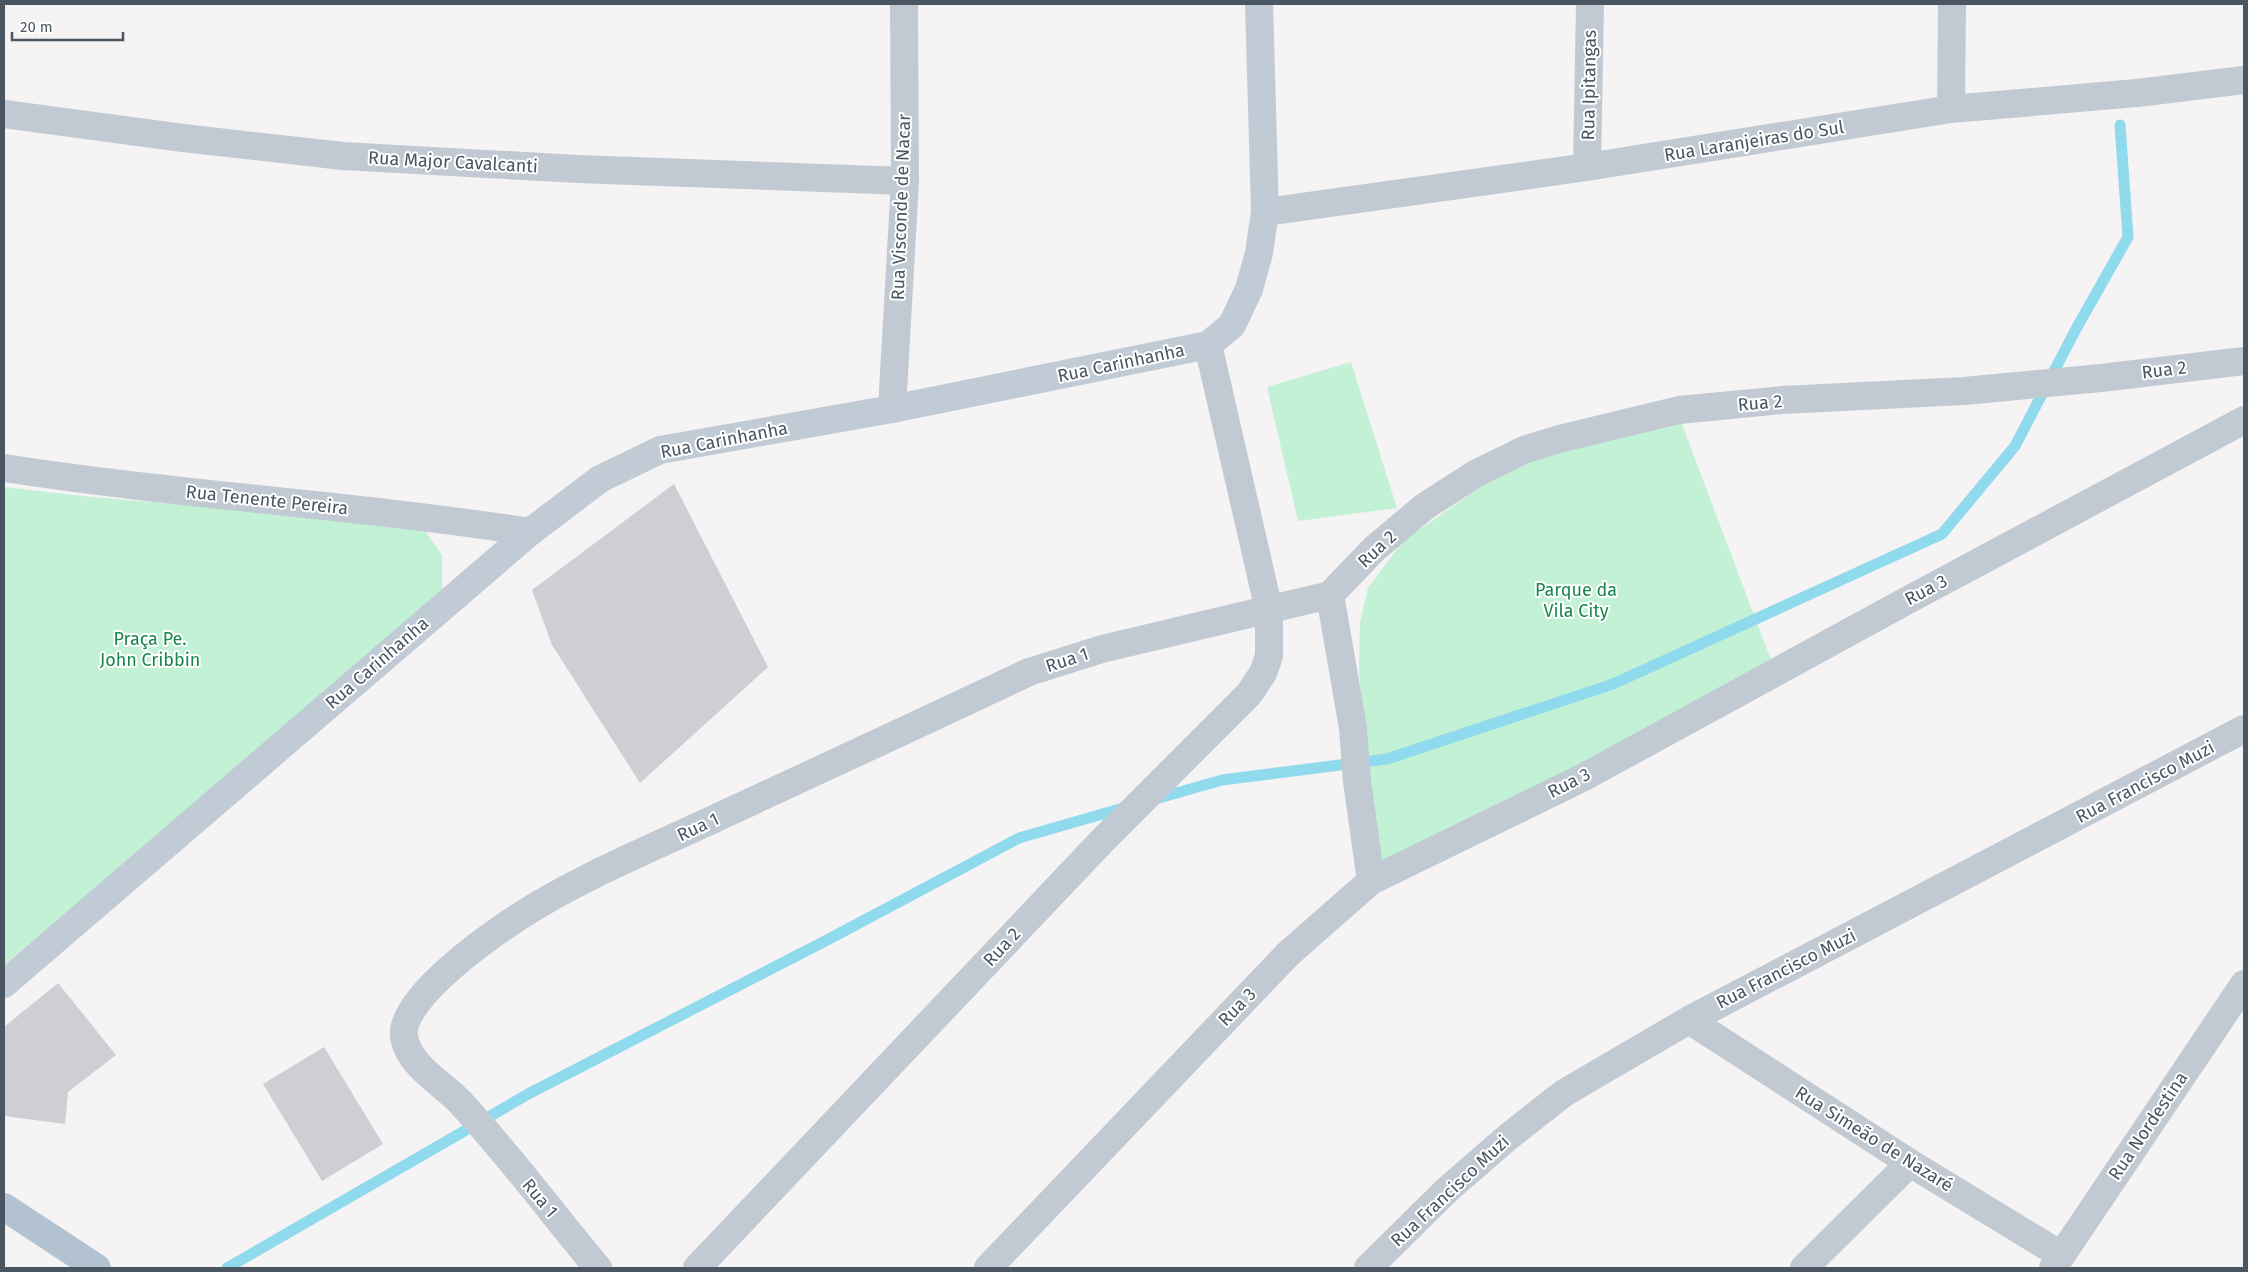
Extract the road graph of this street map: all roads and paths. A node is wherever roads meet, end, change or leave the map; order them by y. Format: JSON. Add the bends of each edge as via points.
{"nodes":[{"id":1,"x":904,"y":4,"type":"edge"},
{"id":2,"x":1259,"y":4,"type":"edge"},
{"id":3,"x":1590,"y":4,"type":"edge"},
{"id":4,"x":1952,"y":4,"type":"edge"},
{"id":5,"x":2244,"y":80,"type":"edge"},
{"id":6,"x":1951,"y":109,"type":"junction"},
{"id":7,"x":4,"y":114,"type":"edge"},
{"id":8,"x":1587,"y":167,"type":"junction"},
{"id":9,"x":904,"y":181,"type":"junction"},
{"id":10,"x":1265,"y":212,"type":"junction"},
{"id":11,"x":1208,"y":345,"type":"junction"},
{"id":12,"x":2244,"y":360,"type":"edge"},
{"id":13,"x":892,"y":409,"type":"junction"},
{"id":14,"x":2244,"y":420,"type":"edge"},
{"id":15,"x":4,"y":468,"type":"edge"},
{"id":16,"x":530,"y":532,"type":"junction"},
{"id":17,"x":1330,"y":595,"type":"junction"},
{"id":18,"x":1269,"y":610,"type":"junction"},
{"id":19,"x":2244,"y":729,"type":"edge"},
{"id":20,"x":1371,"y":881,"type":"junction"},
{"id":21,"x":4,"y":984,"type":"edge"},
{"id":22,"x":2244,"y":984,"type":"edge"},
{"id":23,"x":1689,"y":1020,"type":"junction"},
{"id":24,"x":1910,"y":1163,"type":"junction"},
{"id":25,"x":4,"y":1206,"type":"edge"},
{"id":26,"x":2057,"y":1262,"type":"edge"},
{"id":27,"x":97,"y":1268,"type":"edge"},
{"id":28,"x":598,"y":1268,"type":"edge"},
{"id":29,"x":697,"y":1268,"type":"edge"},
{"id":30,"x":988,"y":1268,"type":"edge"},
{"id":31,"x":1368,"y":1268,"type":"edge"},
{"id":32,"x":1804,"y":1268,"type":"edge"}],
"edges":[{"from":1,"to":9,"type":"street","name":"Rua Visconde de Nacar"},
{"from":2,"to":10,"type":"street","name":"Rua Carinhanha"},
{"from":3,"to":8,"type":"street","name":"Rua Ipitangas"},
{"from":4,"to":6,"type":"street"},
{"from":5,"to":6,"type":"street","name":"Rua Laranjeiras do Sul"},
{"from":6,"to":8,"type":"street","name":"Rua Laranjeiras do Sul"},
{"from":7,"to":9,"type":"street","name":"Rua Major Cavalcanti","via":[[343,156],[578,169]]},
{"from":8,"to":10,"type":"street","name":"Rua Laranjeiras do Sul"},
{"from":9,"to":13,"type":"street","name":"Rua Visconde de Nacar"},
{"from":10,"to":11,"type":"street","name":"Rua Carinhanha","via":[[1249,289],[1232,325]]},
{"from":11,"to":13,"type":"street","name":"Rua Carinhanha"},
{"from":11,"to":18,"type":"street","name":"Rua 2"},
{"from":12,"to":17,"type":"street","name":"Rua 2","via":[[1964,391],[1782,400],[1680,410],[1559,439],[1533,447],[1475,474],[1424,507],[1374,549]]},
{"from":13,"to":16,"type":"street","name":"Rua Carinhanha","via":[[660,450],[600,479]]},
{"from":14,"to":20,"type":"street","name":"Rua 3","via":[[1584,777]]},
{"from":15,"to":16,"type":"street","name":"Rua Tenente Pereira","via":[[90,482],[441,518]]},
{"from":16,"to":21,"type":"street","name":"Rua Carinhanha"},
{"from":17,"to":18,"type":"street","name":"Rua 1"},
{"from":17,"to":20,"type":"street","via":[[1353,728]]},
{"from":18,"to":28,"type":"street","name":"Rua 1","via":[[1102,649],[1029,672],[609,868],[522,914],[480,943],[438,979],[408,1015],[404,1035],[410,1054],[460,1103]]},
{"from":18,"to":29,"type":"street","name":"Rua 2","via":[[1269,656],[1263,673],[1249,694],[1102,841]]},
{"from":19,"to":23,"type":"street","name":"Rua Francisco Muzi"},
{"from":20,"to":30,"type":"street","name":"Rua 3","via":[[1288,954]]},
{"from":22,"to":26,"type":"street","name":"Rua Nordestina"},
{"from":23,"to":24,"type":"street","name":"Rua Simeão de Nazaré"},
{"from":23,"to":31,"type":"street","name":"Rua Francisco Muzi","via":[[1564,1093],[1447,1190]]},
{"from":24,"to":26,"type":"street","name":"Rua Simeão de Nazaré"},
{"from":24,"to":32,"type":"street"},
{"from":25,"to":27,"type":"main road"}]}
